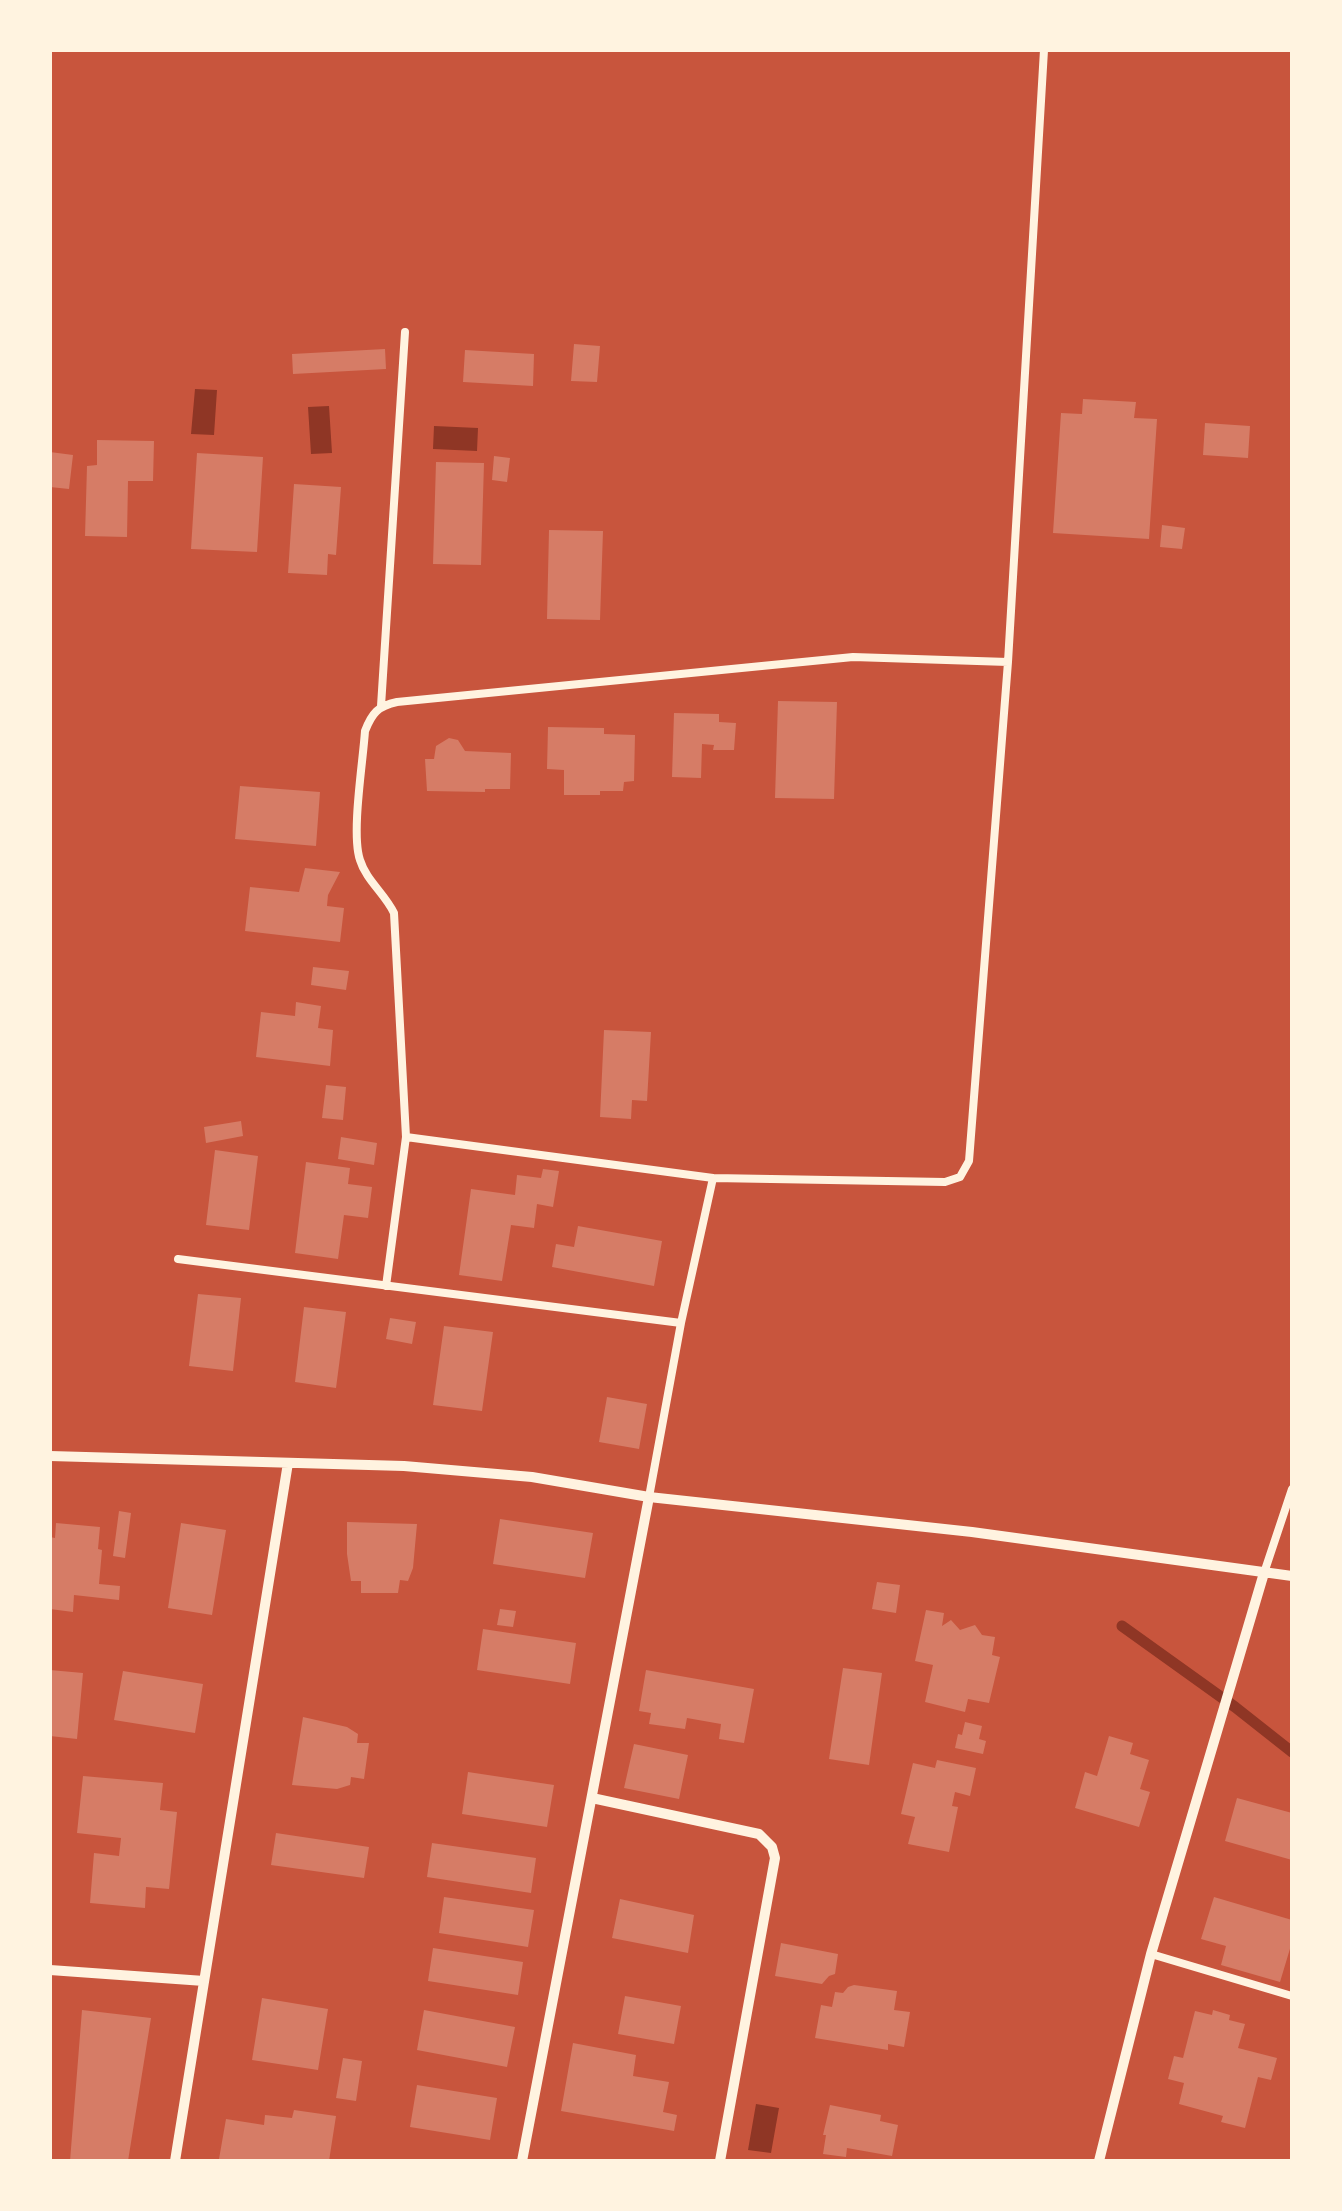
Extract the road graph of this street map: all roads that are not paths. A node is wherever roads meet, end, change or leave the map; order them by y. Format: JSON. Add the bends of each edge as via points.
{"nodes":[{"id":1,"x":1044,"y":50,"type":"edge"},
{"id":2,"x":405,"y":332,"type":"dead end"},
{"id":3,"x":1008,"y":662,"type":"junction"},
{"id":4,"x":381,"y":706,"type":"junction"},
{"id":5,"x":406,"y":1137,"type":"junction"},
{"id":6,"x":713,"y":1178,"type":"junction"},
{"id":7,"x":178,"y":1260,"type":"dead end"},
{"id":8,"x":386,"y":1286,"type":"junction"},
{"id":9,"x":681,"y":1322,"type":"junction"},
{"id":10,"x":50,"y":1456,"type":"edge"},
{"id":11,"x":288,"y":1462,"type":"junction"},
{"id":12,"x":1292,"y":1489,"type":"edge"},
{"id":13,"x":649,"y":1498,"type":"junction"},
{"id":14,"x":1264,"y":1573,"type":"junction"},
{"id":15,"x":1292,"y":1576,"type":"edge"},
{"id":16,"x":592,"y":1798,"type":"junction"},
{"id":17,"x":1151,"y":1954,"type":"junction"},
{"id":18,"x":50,"y":1970,"type":"edge"},
{"id":19,"x":204,"y":1981,"type":"junction"},
{"id":20,"x":1292,"y":1996,"type":"edge"},
{"id":21,"x":175,"y":2161,"type":"edge"},
{"id":22,"x":522,"y":2161,"type":"edge"},
{"id":23,"x":720,"y":2161,"type":"edge"},
{"id":24,"x":1099,"y":2161,"type":"edge"}],
"edges":[{"from":1,"to":3,"type":"lane"},
{"from":2,"to":4,"type":"lane"},
{"from":3,"to":4,"type":"lane","via":[[853,657]]},
{"from":3,"to":6,"type":"lane","via":[[969,1161],[960,1177]]},
{"from":4,"to":5,"type":"lane","via":[[365,732],[356,844],[360,862],[394,913]]},
{"from":5,"to":6,"type":"lane"},
{"from":5,"to":8,"type":"lane"},
{"from":6,"to":9,"type":"lane"},
{"from":7,"to":8,"type":"lane"},
{"from":8,"to":9,"type":"lane"},
{"from":9,"to":13,"type":"lane"},
{"from":10,"to":11,"type":"street"},
{"from":11,"to":13,"type":"street","via":[[532,1477]]},
{"from":11,"to":19,"type":"street"},
{"from":12,"to":14,"type":"lane"},
{"from":13,"to":14,"type":"street","via":[[972,1532]]},
{"from":13,"to":16,"type":"street"},
{"from":14,"to":15,"type":"street"},
{"from":14,"to":17,"type":"street"},
{"from":16,"to":22,"type":"street"},
{"from":16,"to":23,"type":"street","via":[[759,1834],[772,1847]]},
{"from":17,"to":20,"type":"lane"},
{"from":17,"to":24,"type":"street"},
{"from":18,"to":19,"type":"street"},
{"from":19,"to":21,"type":"street"}]}
